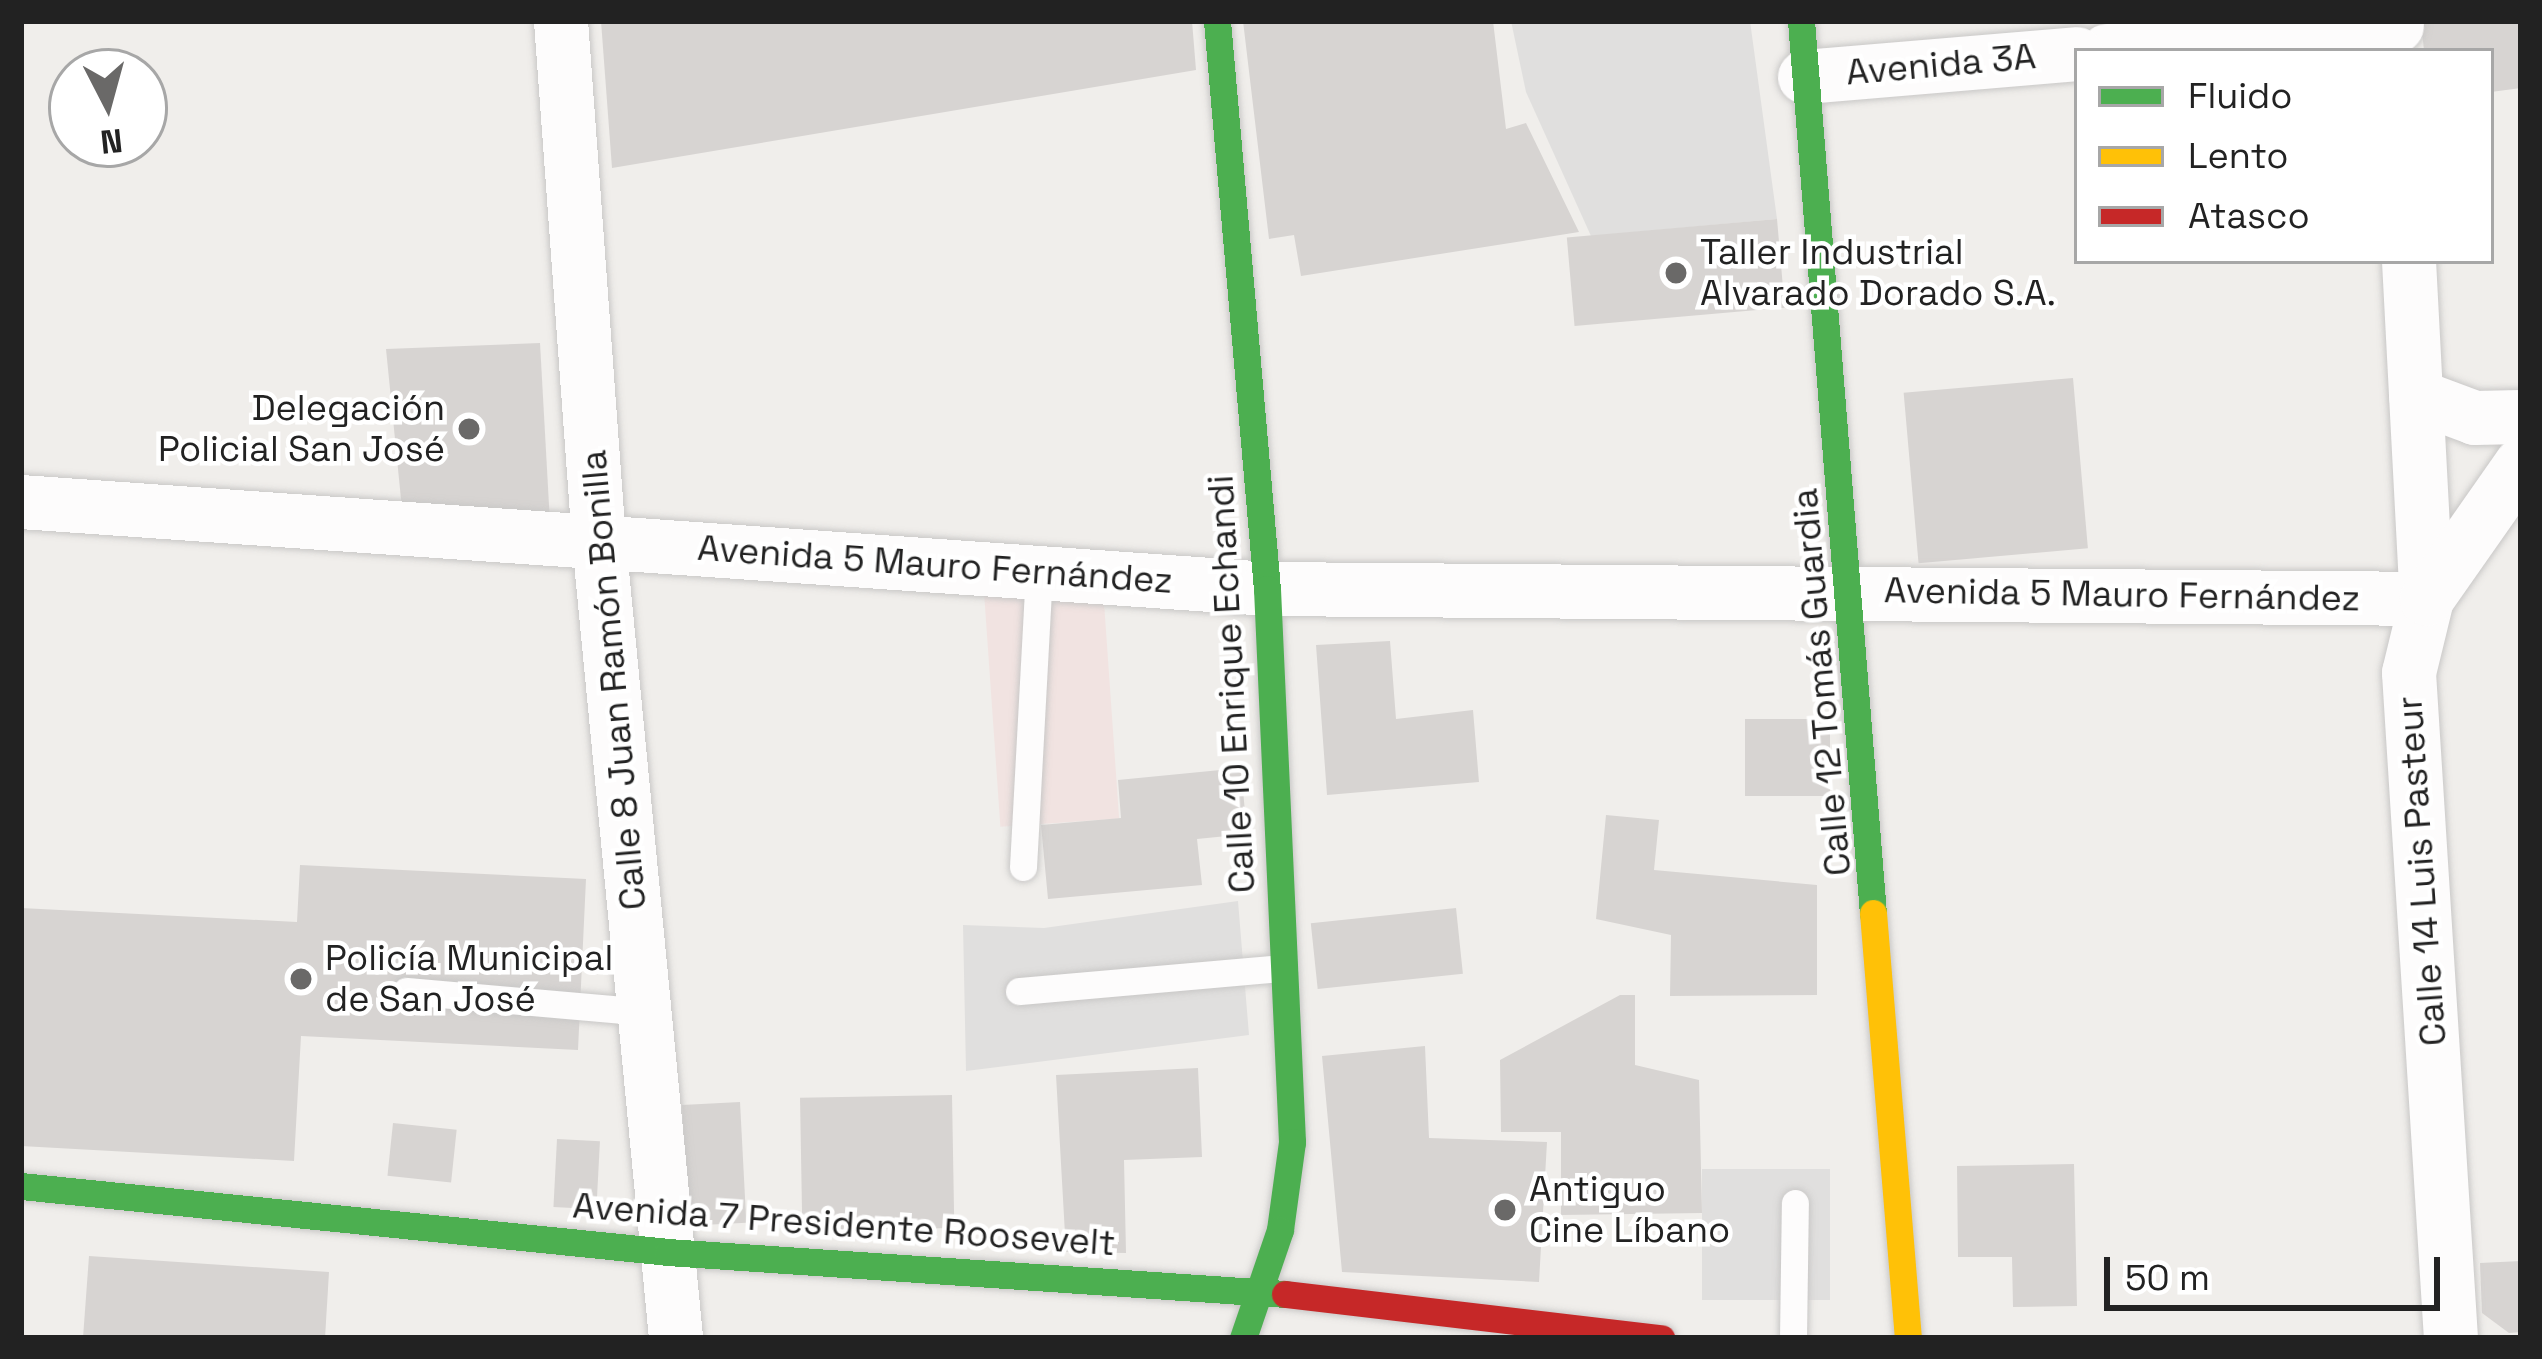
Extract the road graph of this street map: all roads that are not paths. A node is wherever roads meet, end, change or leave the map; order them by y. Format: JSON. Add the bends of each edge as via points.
{"nodes":[{"id":1,"x":561,"y":21,"type":"edge"},
{"id":2,"x":1217,"y":21,"type":"edge"},
{"id":3,"x":1801,"y":21,"type":"edge"},
{"id":4,"x":2397,"y":33,"type":"edge"},
{"id":5,"x":2155,"y":48,"type":"edge"},
{"id":6,"x":2074,"y":53,"type":"edge"},
{"id":7,"x":1805,"y":76,"type":"junction"},
{"id":8,"x":2409,"y":264,"type":"edge"},
{"id":9,"x":2416,"y":397,"type":"junction"},
{"id":10,"x":2521,"y":417,"type":"edge"},
{"id":11,"x":2521,"y":465,"type":"edge"},
{"id":12,"x":21,"y":502,"type":"edge"},
{"id":13,"x":599,"y":541,"type":"junction"},
{"id":14,"x":1039,"y":573,"type":"junction"},
{"id":15,"x":1267,"y":589,"type":"junction"},
{"id":16,"x":1853,"y":592,"type":"junction"},
{"id":17,"x":2427,"y":599,"type":"junction"},
{"id":18,"x":1023,"y":867,"type":"dead end"},
{"id":19,"x":1284,"y":968,"type":"junction"},
{"id":20,"x":406,"y":991,"type":"dead end"},
{"id":21,"x":1019,"y":991,"type":"dead end"},
{"id":22,"x":644,"y":1012,"type":"junction"},
{"id":23,"x":21,"y":1186,"type":"edge"},
{"id":24,"x":1795,"y":1203,"type":"dead end"},
{"id":25,"x":668,"y":1252,"type":"junction"},
{"id":26,"x":1260,"y":1291,"type":"junction"},
{"id":27,"x":676,"y":1338,"type":"edge"},
{"id":28,"x":1243,"y":1338,"type":"edge"},
{"id":29,"x":1661,"y":1338,"type":"edge"},
{"id":30,"x":1792,"y":1338,"type":"edge"},
{"id":31,"x":1908,"y":1338,"type":"edge"},
{"id":32,"x":2451,"y":1338,"type":"edge"}],
"edges":[{"from":1,"to":13,"type":"street","name":"Calle 8 Juan Ramón Bonilla"},
{"from":2,"to":15,"type":"street","name":"Calle 10 Enrique Echandi"},
{"from":3,"to":7,"type":"street","name":"Calle 12 Tomás Guardia"},
{"from":4,"to":5,"type":"street"},
{"from":6,"to":7,"type":"street","name":"Avenida 3A"},
{"from":7,"to":16,"type":"street","name":"Calle 12 Tomás Guardia"},
{"from":8,"to":9,"type":"street","name":"Calle 14 Luis Pasteur"},
{"from":9,"to":10,"type":"street","via":[[2475,418]]},
{"from":9,"to":17,"type":"street","name":"Calle 14 Luis Pasteur"},
{"from":11,"to":17,"type":"street"},
{"from":12,"to":13,"type":"street","name":"Avenida 5 Mauro Fernández"},
{"from":13,"to":14,"type":"street","name":"Avenida 5 Mauro Fernández"},
{"from":13,"to":22,"type":"street","name":"Calle 8 Juan Ramón Bonilla"},
{"from":14,"to":15,"type":"street","name":"Avenida 5 Mauro Fernández"},
{"from":14,"to":18,"type":"lane"},
{"from":15,"to":16,"type":"street","name":"Avenida 5 Mauro Fernández"},
{"from":15,"to":19,"type":"street","name":"Calle 10 Enrique Echandi"},
{"from":16,"to":17,"type":"street","name":"Avenida 5 Mauro Fernández"},
{"from":16,"to":31,"type":"street","name":"Calle 12 Tomás Guardia"},
{"from":17,"to":32,"type":"street","name":"Calle 14 Luis Pasteur","via":[[2409,673]]},
{"from":19,"to":21,"type":"lane"},
{"from":19,"to":26,"type":"street","name":"Calle 10 Enrique Echandi","via":[[1290,1176]]},
{"from":20,"to":22,"type":"lane"},
{"from":22,"to":25,"type":"street","name":"Calle 8 Juan Ramón Bonilla"},
{"from":23,"to":25,"type":"street","name":"Avenida 7 Presidente Roosevelt"},
{"from":24,"to":30,"type":"lane"},
{"from":25,"to":26,"type":"street","name":"Avenida 7 Presidente Roosevelt"},
{"from":25,"to":27,"type":"street","name":"Calle 8 Juan Ramón Bonilla"},
{"from":26,"to":28,"type":"street","name":"Calle 10 Enrique Echandi"},
{"from":26,"to":29,"type":"street","name":"Avenida 7 Presidente Roosevelt"}]}
